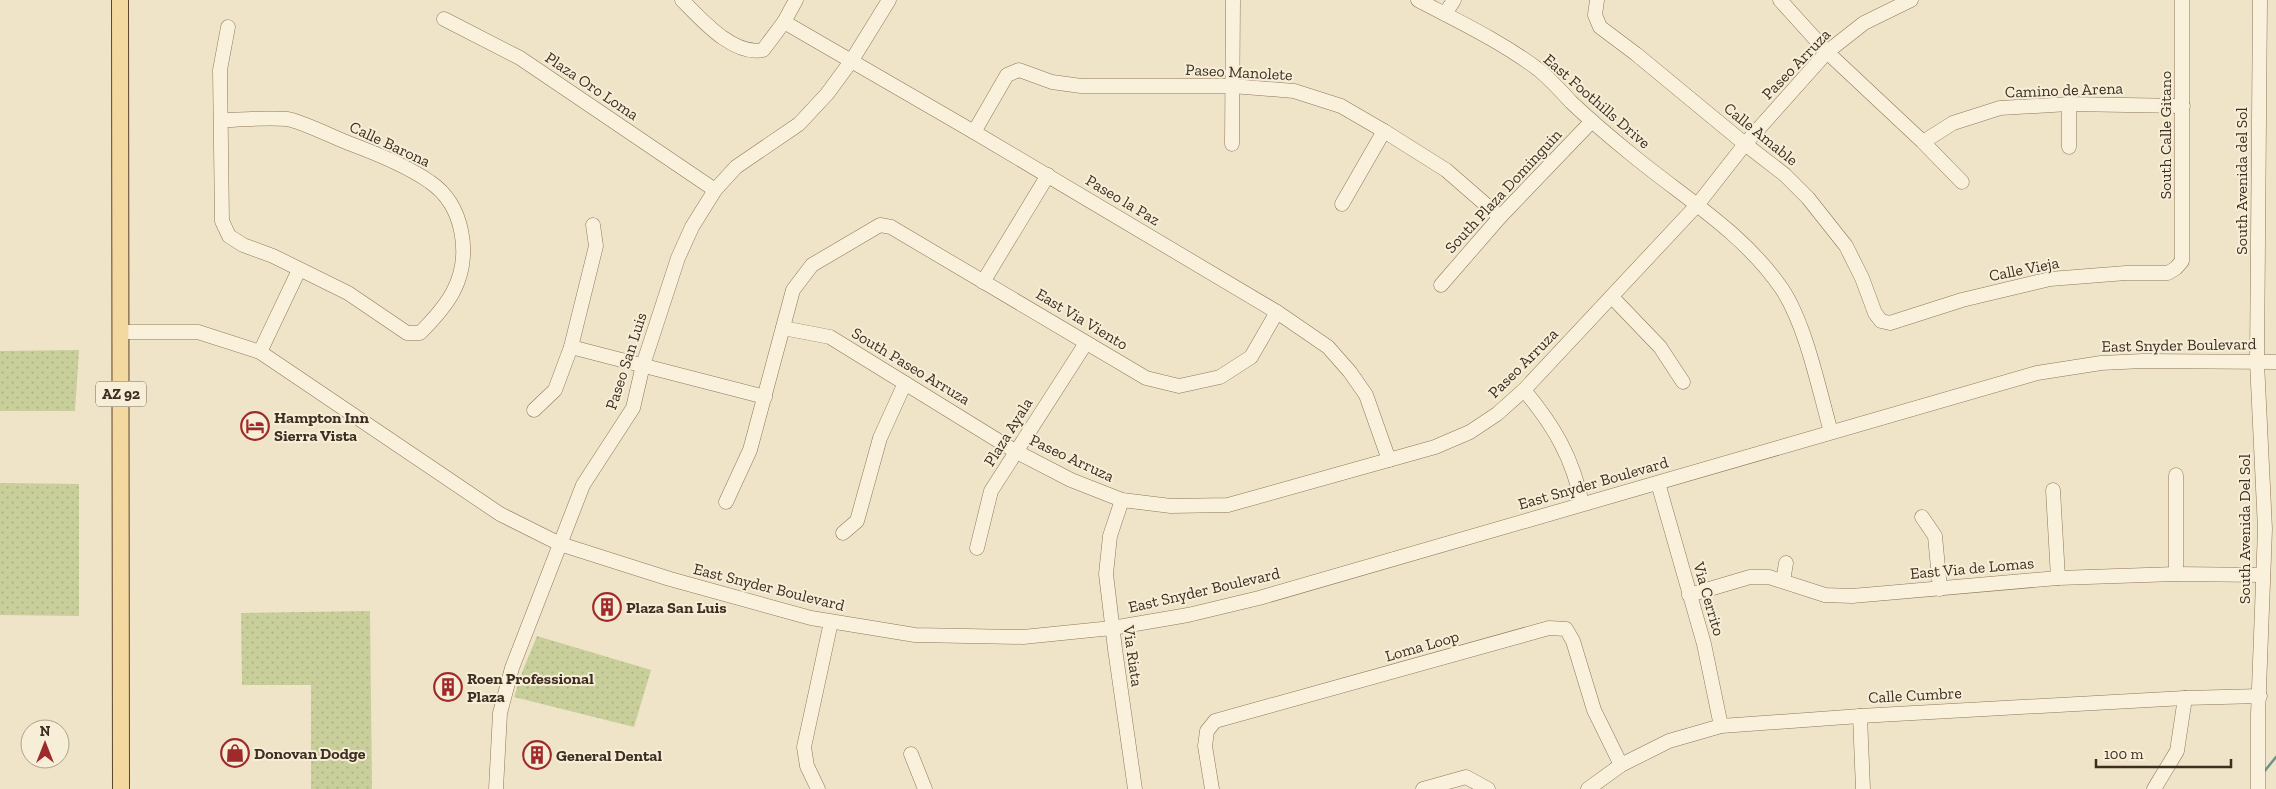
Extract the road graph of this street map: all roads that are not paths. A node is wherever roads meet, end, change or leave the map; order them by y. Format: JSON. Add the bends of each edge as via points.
{"nodes":[{"id":1,"x":120,"y":0,"type":"edge"},
{"id":2,"x":682,"y":0,"type":"edge"},
{"id":3,"x":796,"y":0,"type":"edge"},
{"id":4,"x":889,"y":0,"type":"edge"},
{"id":5,"x":1233,"y":0,"type":"edge"},
{"id":6,"x":1418,"y":0,"type":"edge"},
{"id":7,"x":1454,"y":0,"type":"edge"},
{"id":8,"x":1597,"y":0,"type":"edge"},
{"id":9,"x":1780,"y":0,"type":"edge"},
{"id":10,"x":1911,"y":0,"type":"edge"},
{"id":11,"x":2182,"y":0,"type":"edge"},
{"id":12,"x":2260,"y":0,"type":"edge"},
{"id":13,"x":1445,"y":14,"type":"junction"},
{"id":14,"x":444,"y":19,"type":"dead end"},
{"id":15,"x":784,"y":22,"type":"junction"},
{"id":16,"x":228,"y":27,"type":"dead end"},
{"id":17,"x":1827,"y":52,"type":"junction"},
{"id":18,"x":852,"y":60,"type":"junction"},
{"id":19,"x":1232,"y":86,"type":"junction"},
{"id":20,"x":2069,"y":104,"type":"junction"},
{"id":21,"x":2182,"y":106,"type":"junction"},
{"id":22,"x":222,"y":120,"type":"junction"},
{"id":23,"x":1592,"y":121,"type":"junction"},
{"id":24,"x":1384,"y":131,"type":"junction"},
{"id":25,"x":974,"y":132,"type":"junction"},
{"id":26,"x":1923,"y":142,"type":"junction"},
{"id":27,"x":1232,"y":144,"type":"dead end"},
{"id":28,"x":1745,"y":144,"type":"junction"},
{"id":29,"x":2069,"y":148,"type":"dead end"},
{"id":30,"x":1048,"y":175,"type":"junction"},
{"id":31,"x":1962,"y":182,"type":"dead end"},
{"id":32,"x":715,"y":190,"type":"junction"},
{"id":33,"x":1342,"y":204,"type":"dead end"},
{"id":34,"x":1698,"y":204,"type":"junction"},
{"id":35,"x":1500,"y":217,"type":"junction"},
{"id":36,"x":593,"y":225,"type":"dead end"},
{"id":37,"x":2176,"y":268,"type":"joint"},
{"id":38,"x":299,"y":270,"type":"junction"},
{"id":39,"x":984,"y":282,"type":"junction"},
{"id":40,"x":1441,"y":285,"type":"dead end"},
{"id":41,"x":1612,"y":297,"type":"junction"},
{"id":42,"x":1277,"y":312,"type":"junction"},
{"id":43,"x":1881,"y":321,"type":"joint"},
{"id":44,"x":783,"y":328,"type":"junction"},
{"id":45,"x":121,"y":332,"type":"junction"},
{"id":46,"x":1086,"y":343,"type":"junction"},
{"id":47,"x":571,"y":347,"type":"junction"},
{"id":48,"x":260,"y":352,"type":"junction"},
{"id":49,"x":2257,"y":362,"type":"junction"},
{"id":50,"x":2276,"y":362,"type":"edge"},
{"id":51,"x":643,"y":365,"type":"junction"},
{"id":52,"x":1683,"y":382,"type":"dead end"},
{"id":53,"x":905,"y":383,"type":"junction"},
{"id":54,"x":1524,"y":390,"type":"junction"},
{"id":55,"x":765,"y":397,"type":"junction"},
{"id":56,"x":534,"y":410,"type":"dead end"},
{"id":57,"x":1831,"y":432,"type":"junction"},
{"id":58,"x":1015,"y":451,"type":"junction"},
{"id":59,"x":1389,"y":460,"type":"junction"},
{"id":60,"x":2176,"y":475,"type":"dead end"},
{"id":61,"x":1658,"y":483,"type":"junction"},
{"id":62,"x":2052,"y":490,"type":"dead end"},
{"id":63,"x":1122,"y":500,"type":"junction"},
{"id":64,"x":726,"y":502,"type":"dead end"},
{"id":65,"x":1582,"y":504,"type":"junction"},
{"id":66,"x":1922,"y":516,"type":"dead end"},
{"id":67,"x":843,"y":533,"type":"dead end"},
{"id":68,"x":560,"y":544,"type":"junction"},
{"id":69,"x":977,"y":548,"type":"dead end"},
{"id":70,"x":1786,"y":563,"type":"dead end"},
{"id":71,"x":2176,"y":574,"type":"junction"},
{"id":72,"x":2263,"y":575,"type":"junction"},
{"id":73,"x":2058,"y":578,"type":"junction"},
{"id":74,"x":1782,"y":582,"type":"junction"},
{"id":75,"x":1940,"y":589,"type":"junction"},
{"id":76,"x":1689,"y":595,"type":"junction"},
{"id":77,"x":831,"y":622,"type":"junction"},
{"id":78,"x":1112,"y":628,"type":"junction"},
{"id":79,"x":2260,"y":696,"type":"junction"},
{"id":80,"x":2186,"y":698,"type":"junction"},
{"id":81,"x":1860,"y":716,"type":"junction"},
{"id":82,"x":1721,"y":726,"type":"junction"},
{"id":83,"x":911,"y":754,"type":"dead end"},
{"id":84,"x":1621,"y":765,"type":"junction"},
{"id":85,"x":121,"y":789,"type":"edge"},
{"id":86,"x":496,"y":789,"type":"edge"},
{"id":87,"x":818,"y":789,"type":"edge"},
{"id":88,"x":925,"y":789,"type":"edge"},
{"id":89,"x":1135,"y":789,"type":"edge"},
{"id":90,"x":1212,"y":789,"type":"edge"},
{"id":91,"x":1422,"y":789,"type":"edge"},
{"id":92,"x":1488,"y":789,"type":"edge"},
{"id":93,"x":1588,"y":789,"type":"edge"},
{"id":94,"x":1863,"y":789,"type":"edge"},
{"id":95,"x":2154,"y":789,"type":"edge"},
{"id":96,"x":2258,"y":789,"type":"edge"}],
"edges":[{"from":1,"to":45,"type":"main road","name":"AZ 92","number":"AZ 92"},
{"from":2,"to":15,"type":"street","via":[[716,33],[754,52],[764,50]]},
{"from":3,"to":15,"type":"street"},
{"from":4,"to":18,"type":"street","name":"Paseo San Luis"},
{"from":5,"to":19,"type":"street"},
{"from":6,"to":13,"type":"street","name":"East Foothills Drive"},
{"from":7,"to":13,"type":"street"},
{"from":8,"to":28,"type":"street","name":"Calle Amable","via":[[1595,14],[1600,27]]},
{"from":9,"to":17,"type":"street"},
{"from":10,"to":17,"type":"street","name":"Paseo Arruza","via":[[1864,23]]},
{"from":11,"to":21,"type":"street","name":"South Calle Gitano"},
{"from":12,"to":49,"type":"street","name":"South Avenida del Sol"},
{"from":13,"to":23,"type":"street","name":"East Foothills Drive","via":[[1539,70]]},
{"from":14,"to":32,"type":"street","name":"Plaza Oro Loma","via":[[520,58]]},
{"from":15,"to":18,"type":"street","name":"Paseo la Paz"},
{"from":16,"to":22,"type":"street","via":[[220,70]]},
{"from":17,"to":26,"type":"street"},
{"from":17,"to":28,"type":"street","name":"Paseo Arruza"},
{"from":18,"to":25,"type":"street","name":"Paseo la Paz"},
{"from":18,"to":32,"type":"street","name":"Paseo San Luis","via":[[800,124],[736,167]]},
{"from":19,"to":24,"type":"street","name":"Paseo Manolete","via":[[1294,91],[1341,106]]},
{"from":19,"to":25,"type":"street","name":"Paseo Manolete","via":[[1081,86],[1052,82],[1019,70],[1007,75]]},
{"from":19,"to":27,"type":"street"},
{"from":20,"to":21,"type":"street","name":"Camino de Arena"},
{"from":20,"to":26,"type":"street","name":"Camino de Arena","via":[[2000,108],[1953,124]]},
{"from":20,"to":29,"type":"street"},
{"from":21,"to":37,"type":"street","name":"South Calle Gitano","via":[[2182,261]]},
{"from":22,"to":38,"type":"street","via":[[222,221],[229,236]]},
{"from":22,"to":38,"type":"street","name":"Calle Barona","via":[[288,119],[374,153],[430,182],[447,198],[459,219],[463,244],[461,271],[453,292],[420,334],[407,333],[348,293]]},
{"from":23,"to":34,"type":"street","name":"East Foothills Drive"},
{"from":23,"to":35,"type":"street","name":"South Plaza Dominguin"},
{"from":24,"to":33,"type":"street"},
{"from":24,"to":35,"type":"street","name":"Paseo Manolete","via":[[1446,170]]},
{"from":25,"to":30,"type":"street","name":"Paseo la Paz"},
{"from":26,"to":31,"type":"street"},
{"from":28,"to":34,"type":"street","name":"Paseo Arruza"},
{"from":28,"to":43,"type":"street","name":"Calle Amable","via":[[1785,175],[1846,246]]},
{"from":30,"to":39,"type":"street"},
{"from":30,"to":42,"type":"street","name":"Paseo la Paz"},
{"from":32,"to":51,"type":"street","name":"Paseo San Luis","via":[[692,227],[678,258]]},
{"from":34,"to":41,"type":"street","name":"Paseo Arruza"},
{"from":34,"to":57,"type":"street","name":"East Foothills Drive","via":[[1763,264],[1783,292],[1804,337]]},
{"from":35,"to":40,"type":"street","name":"South Plaza Dominguin"},
{"from":36,"to":47,"type":"street","via":[[596,246]]},
{"from":37,"to":43,"type":"street","name":"Calle Vieja","via":[[2168,273],[2050,279],[1962,300],[1890,323]]},
{"from":38,"to":48,"type":"street"},
{"from":39,"to":44,"type":"street","name":"East Via Viento","via":[[891,227],[880,225],[812,265],[793,290]]},
{"from":39,"to":46,"type":"street","name":"East Via Viento"},
{"from":41,"to":52,"type":"street","via":[[1660,347]]},
{"from":41,"to":54,"type":"street","name":"Paseo Arruza"},
{"from":42,"to":46,"type":"street","name":"East Via Viento","via":[[1251,357],[1220,377],[1178,386],[1146,378]]},
{"from":42,"to":59,"type":"street","name":"Paseo la Paz","via":[[1328,347],[1350,372],[1366,395]]},
{"from":44,"to":53,"type":"street","name":"South Paseo Arruza","via":[[830,337]]},
{"from":44,"to":55,"type":"street","name":"East Via Viento"},
{"from":45,"to":48,"type":"street","name":"East Snyder Boulevard","via":[[198,332]]},
{"from":45,"to":85,"type":"main road","name":"AZ 92","number":"AZ 92"},
{"from":46,"to":58,"type":"street","name":"Plaza Ayala"},
{"from":47,"to":51,"type":"street"},
{"from":47,"to":56,"type":"street","via":[[555,390]]},
{"from":48,"to":68,"type":"street","name":"East Snyder Boulevard","via":[[500,514]]},
{"from":49,"to":50,"type":"street","name":"East Snyder Boulevard"},
{"from":49,"to":57,"type":"street","name":"East Snyder Boulevard","via":[[2100,363],[2037,373]]},
{"from":49,"to":72,"type":"street","name":"South Avenida Del Sol","via":[[2265,529]]},
{"from":51,"to":55,"type":"street"},
{"from":51,"to":68,"type":"street","name":"Paseo San Luis","via":[[633,408],[583,486]]},
{"from":53,"to":58,"type":"street","name":"South Paseo Arruza"},
{"from":53,"to":67,"type":"street","via":[[880,438],[857,521]]},
{"from":54,"to":59,"type":"street","name":"Paseo Arruza","via":[[1470,432],[1435,447]]},
{"from":54,"to":65,"type":"street","via":[[1563,444],[1579,486]]},
{"from":55,"to":64,"type":"street","name":"East Via Viento","via":[[750,450]]},
{"from":57,"to":61,"type":"street","name":"East Snyder Boulevard"},
{"from":58,"to":63,"type":"street","name":"Paseo Arruza","via":[[1071,480]]},
{"from":58,"to":69,"type":"street","name":"Plaza Ayala","via":[[991,491]]},
{"from":59,"to":63,"type":"street","name":"Paseo Arruza","via":[[1228,505],[1171,506]]},
{"from":60,"to":71,"type":"street"},
{"from":61,"to":65,"type":"street","name":"East Snyder Boulevard"},
{"from":61,"to":76,"type":"street","name":"Via Cerrito"},
{"from":62,"to":73,"type":"street"},
{"from":63,"to":78,"type":"street","name":"Via Riata","via":[[1110,536],[1106,574]]},
{"from":65,"to":78,"type":"street","name":"East Snyder Boulevard","via":[[1259,598]]},
{"from":66,"to":75,"type":"street","via":[[1934,536]]},
{"from":68,"to":77,"type":"street","name":"East Snyder Boulevard","via":[[677,581]]},
{"from":68,"to":86,"type":"street","name":"Paseo San Luis","via":[[512,668],[500,713]]},
{"from":70,"to":74,"type":"street"},
{"from":71,"to":72,"type":"street","name":"East Via de Lomas"},
{"from":71,"to":73,"type":"street","name":"East Via de Lomas"},
{"from":72,"to":79,"type":"street","name":"South Avenida Del Sol"},
{"from":73,"to":75,"type":"street","name":"East Via de Lomas"},
{"from":74,"to":75,"type":"street","name":"East Via de Lomas","via":[[1825,594],[1852,596]]},
{"from":74,"to":76,"type":"street","name":"East Via de Lomas","via":[[1768,577],[1750,577]]},
{"from":76,"to":82,"type":"street","name":"Via Cerrito","via":[[1704,644]]},
{"from":77,"to":78,"type":"street","name":"East Snyder Boulevard","via":[[915,635],[1023,636]]},
{"from":77,"to":87,"type":"street","via":[[804,747],[807,766]]},
{"from":78,"to":89,"type":"street","name":"Via Riata"},
{"from":79,"to":80,"type":"street","name":"Calle Cumbre"},
{"from":79,"to":96,"type":"street","name":"South Avenida Del Sol"},
{"from":80,"to":81,"type":"street","name":"Calle Cumbre"},
{"from":80,"to":95,"type":"street","via":[[2177,750]]},
{"from":81,"to":82,"type":"street","name":"Calle Cumbre"},
{"from":81,"to":94,"type":"street"},
{"from":82,"to":84,"type":"street","name":"Calle Cumbre","via":[[1669,741]]},
{"from":83,"to":88,"type":"street"},
{"from":84,"to":90,"type":"street","name":"Loma Loop","via":[[1594,710],[1573,641],[1566,629],[1549,628],[1215,721],[1207,731],[1205,746]]},
{"from":84,"to":93,"type":"street","name":"Calle Cumbre"},
{"from":91,"to":92,"type":"street","via":[[1466,777]]}]}
